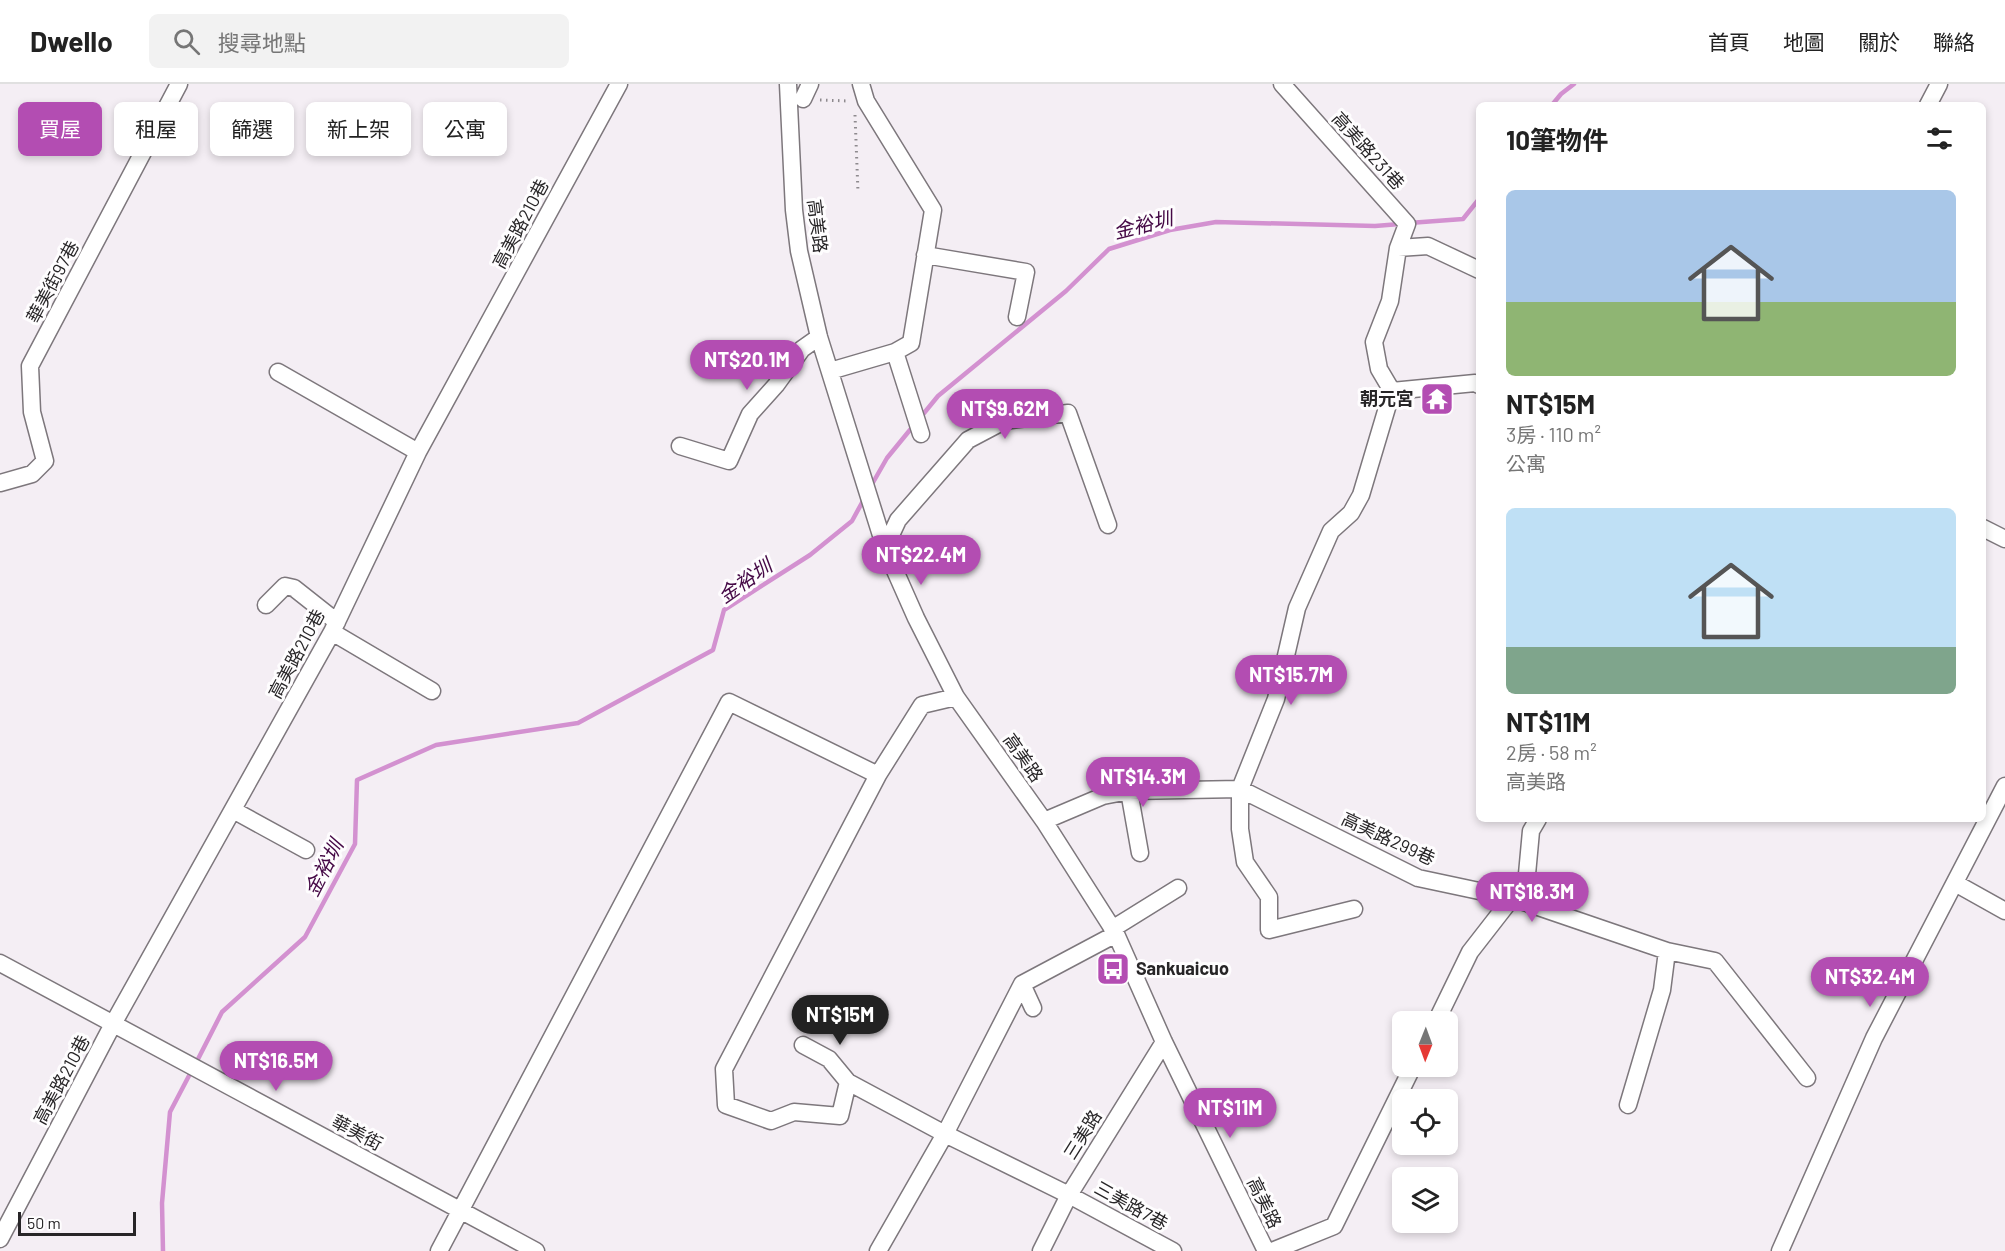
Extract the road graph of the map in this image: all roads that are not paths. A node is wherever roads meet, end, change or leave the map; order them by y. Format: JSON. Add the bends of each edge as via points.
{"nodes":[{"id":1,"x":179,"y":84,"type":"edge"},
{"id":2,"x":620,"y":84,"type":"edge"},
{"id":3,"x":788,"y":84,"type":"edge"},
{"id":4,"x":861,"y":84,"type":"edge"},
{"id":5,"x":1282,"y":84,"type":"edge"},
{"id":6,"x":1939,"y":84,"type":"edge"},
{"id":7,"x":1930,"y":102,"type":"edge"},
{"id":8,"x":1398,"y":248,"type":"junction"},
{"id":9,"x":925,"y":255,"type":"junction"},
{"id":10,"x":1476,"y":269,"type":"edge"},
{"id":11,"x":1017,"y":317,"type":"dead end"},
{"id":12,"x":819,"y":337,"type":"junction"},
{"id":13,"x":895,"y":352,"type":"junction"},
{"id":14,"x":830,"y":371,"type":"junction"},
{"id":15,"x":278,"y":372,"type":"dead end"},
{"id":16,"x":1476,"y":384,"type":"edge"},
{"id":17,"x":1392,"y":392,"type":"junction"},
{"id":18,"x":921,"y":434,"type":"dead end"},
{"id":19,"x":680,"y":446,"type":"dead end"},
{"id":20,"x":418,"y":452,"type":"junction"},
{"id":21,"x":0,"y":483,"type":"edge"},
{"id":22,"x":1108,"y":525,"type":"dead end"},
{"id":23,"x":1986,"y":530,"type":"edge"},
{"id":24,"x":2005,"y":539,"type":"edge"},
{"id":25,"x":885,"y":548,"type":"junction"},
{"id":26,"x":266,"y":605,"type":"dead end"},
{"id":27,"x":334,"y":627,"type":"junction"},
{"id":28,"x":432,"y":691,"type":"dead end"},
{"id":29,"x":956,"y":697,"type":"junction"},
{"id":30,"x":878,"y":775,"type":"junction"},
{"id":31,"x":2005,"y":786,"type":"edge"},
{"id":32,"x":1240,"y":789,"type":"junction"},
{"id":33,"x":1129,"y":792,"type":"junction"},
{"id":34,"x":233,"y":810,"type":"junction"},
{"id":35,"x":1044,"y":822,"type":"junction"},
{"id":36,"x":1536,"y":822,"type":"edge"},
{"id":37,"x":306,"y":850,"type":"dead end"},
{"id":38,"x":1140,"y":853,"type":"dead end"},
{"id":39,"x":1955,"y":883,"type":"junction"},
{"id":40,"x":1178,"y":888,"type":"dead end"},
{"id":41,"x":1512,"y":898,"type":"junction"},
{"id":42,"x":1354,"y":909,"type":"dead end"},
{"id":43,"x":2005,"y":911,"type":"edge"},
{"id":44,"x":1114,"y":931,"type":"junction"},
{"id":45,"x":1667,"y":951,"type":"junction"},
{"id":46,"x":0,"y":963,"type":"edge"},
{"id":47,"x":1022,"y":984,"type":"junction"},
{"id":48,"x":1033,"y":1008,"type":"dead end"},
{"id":49,"x":1441,"y":1011,"type":"edge"},
{"id":50,"x":113,"y":1024,"type":"junction"},
{"id":51,"x":1164,"y":1042,"type":"junction"},
{"id":52,"x":803,"y":1045,"type":"dead end"},
{"id":53,"x":1408,"y":1077,"type":"edge"},
{"id":54,"x":1807,"y":1078,"type":"dead end"},
{"id":55,"x":848,"y":1082,"type":"junction"},
{"id":56,"x":1628,"y":1105,"type":"dead end"},
{"id":57,"x":945,"y":1134,"type":"junction"},
{"id":58,"x":1069,"y":1195,"type":"junction"},
{"id":59,"x":461,"y":1211,"type":"junction"},
{"id":60,"x":0,"y":1239,"type":"edge"},
{"id":61,"x":439,"y":1251,"type":"edge"},
{"id":62,"x":536,"y":1251,"type":"edge"},
{"id":63,"x":878,"y":1251,"type":"edge"},
{"id":64,"x":1041,"y":1251,"type":"edge"},
{"id":65,"x":1173,"y":1251,"type":"edge"},
{"id":66,"x":1266,"y":1251,"type":"edge"},
{"id":67,"x":1272,"y":1251,"type":"edge"},
{"id":68,"x":1780,"y":1251,"type":"edge"}],
"edges":[{"from":1,"to":21,"type":"street","name":"華美街97巷","via":[[30,366],[32,412],[45,461],[32,474]]},
{"from":2,"to":20,"type":"street","name":"高美路210巷"},
{"from":3,"to":12,"type":"street","name":"高美路","via":[[795,220]]},
{"from":4,"to":9,"type":"street","via":[[860,101],[933,210]]},
{"from":5,"to":8,"type":"street","name":"高美路231巷","via":[[1407,224]]},
{"from":6,"to":7,"type":"street"},
{"from":8,"to":10,"type":"street","via":[[1428,246]]},
{"from":8,"to":17,"type":"street","name":"高美路231巷","via":[[1390,301],[1374,342],[1379,369]]},
{"from":9,"to":11,"type":"street","via":[[1026,272]]},
{"from":9,"to":13,"type":"street","via":[[911,343]]},
{"from":12,"to":14,"type":"street","name":"高美路"},
{"from":12,"to":19,"type":"street","via":[[802,349],[750,414],[729,461]]},
{"from":13,"to":14,"type":"street"},
{"from":13,"to":18,"type":"street"},
{"from":14,"to":25,"type":"street","name":"高美路"},
{"from":15,"to":20,"type":"street"},
{"from":16,"to":17,"type":"street"},
{"from":17,"to":32,"type":"street","via":[[1361,495],[1351,513],[1331,531],[1297,608],[1276,699]]},
{"from":20,"to":27,"type":"street","name":"高美路210巷"},
{"from":22,"to":25,"type":"street","via":[[1068,412],[1004,421],[968,440],[898,520]]},
{"from":23,"to":24,"type":"street"},
{"from":25,"to":29,"type":"street","name":"高美路"},
{"from":26,"to":27,"type":"street","via":[[285,586],[294,588]]},
{"from":27,"to":28,"type":"street"},
{"from":27,"to":34,"type":"street","name":"高美路210巷"},
{"from":29,"to":30,"type":"street","via":[[922,705]]},
{"from":29,"to":35,"type":"street","name":"高美路"},
{"from":30,"to":55,"type":"street","via":[[723,1070],[726,1106],[771,1121],[794,1112],[840,1116]]},
{"from":30,"to":59,"type":"street","via":[[729,702]]},
{"from":31,"to":39,"type":"street"},
{"from":32,"to":33,"type":"street","name":"高美路299巷"},
{"from":32,"to":41,"type":"street","name":"高美路299巷","via":[[1418,878]]},
{"from":32,"to":42,"type":"street","via":[[1245,862],[1269,897],[1269,930]]},
{"from":33,"to":35,"type":"street","name":"高美路299巷","via":[[1102,796]]},
{"from":33,"to":38,"type":"street"},
{"from":34,"to":37,"type":"street"},
{"from":34,"to":50,"type":"street","name":"高美路210巷"},
{"from":35,"to":44,"type":"street","name":"高美路"},
{"from":36,"to":41,"type":"street","via":[[1526,885]]},
{"from":39,"to":43,"type":"street"},
{"from":39,"to":68,"type":"street","via":[[1874,1038]]},
{"from":40,"to":44,"type":"street"},
{"from":41,"to":45,"type":"street","name":"高美路299巷"},
{"from":41,"to":49,"type":"street","via":[[1470,952]]},
{"from":44,"to":47,"type":"street"},
{"from":44,"to":51,"type":"street","name":"高美路"},
{"from":45,"to":54,"type":"street","name":"高美路299巷","via":[[1715,961]]},
{"from":45,"to":56,"type":"street","via":[[1662,990]]},
{"from":46,"to":50,"type":"street","name":"華美街"},
{"from":47,"to":48,"type":"street"},
{"from":47,"to":57,"type":"street"},
{"from":50,"to":59,"type":"street","name":"華美街"},
{"from":50,"to":60,"type":"street","name":"高美路210巷"},
{"from":51,"to":58,"type":"street","name":"三美路"},
{"from":51,"to":66,"type":"street","name":"高美路"},
{"from":52,"to":55,"type":"street","via":[[830,1059]]},
{"from":53,"to":67,"type":"street","via":[[1334,1226]]},
{"from":55,"to":57,"type":"street","name":"三美路7巷"},
{"from":57,"to":58,"type":"street","name":"三美路7巷"},
{"from":57,"to":63,"type":"street"},
{"from":58,"to":64,"type":"street","name":"三美路"},
{"from":58,"to":65,"type":"street","name":"三美路7巷"},
{"from":59,"to":61,"type":"street"},
{"from":59,"to":62,"type":"street","name":"華美街"}]}
